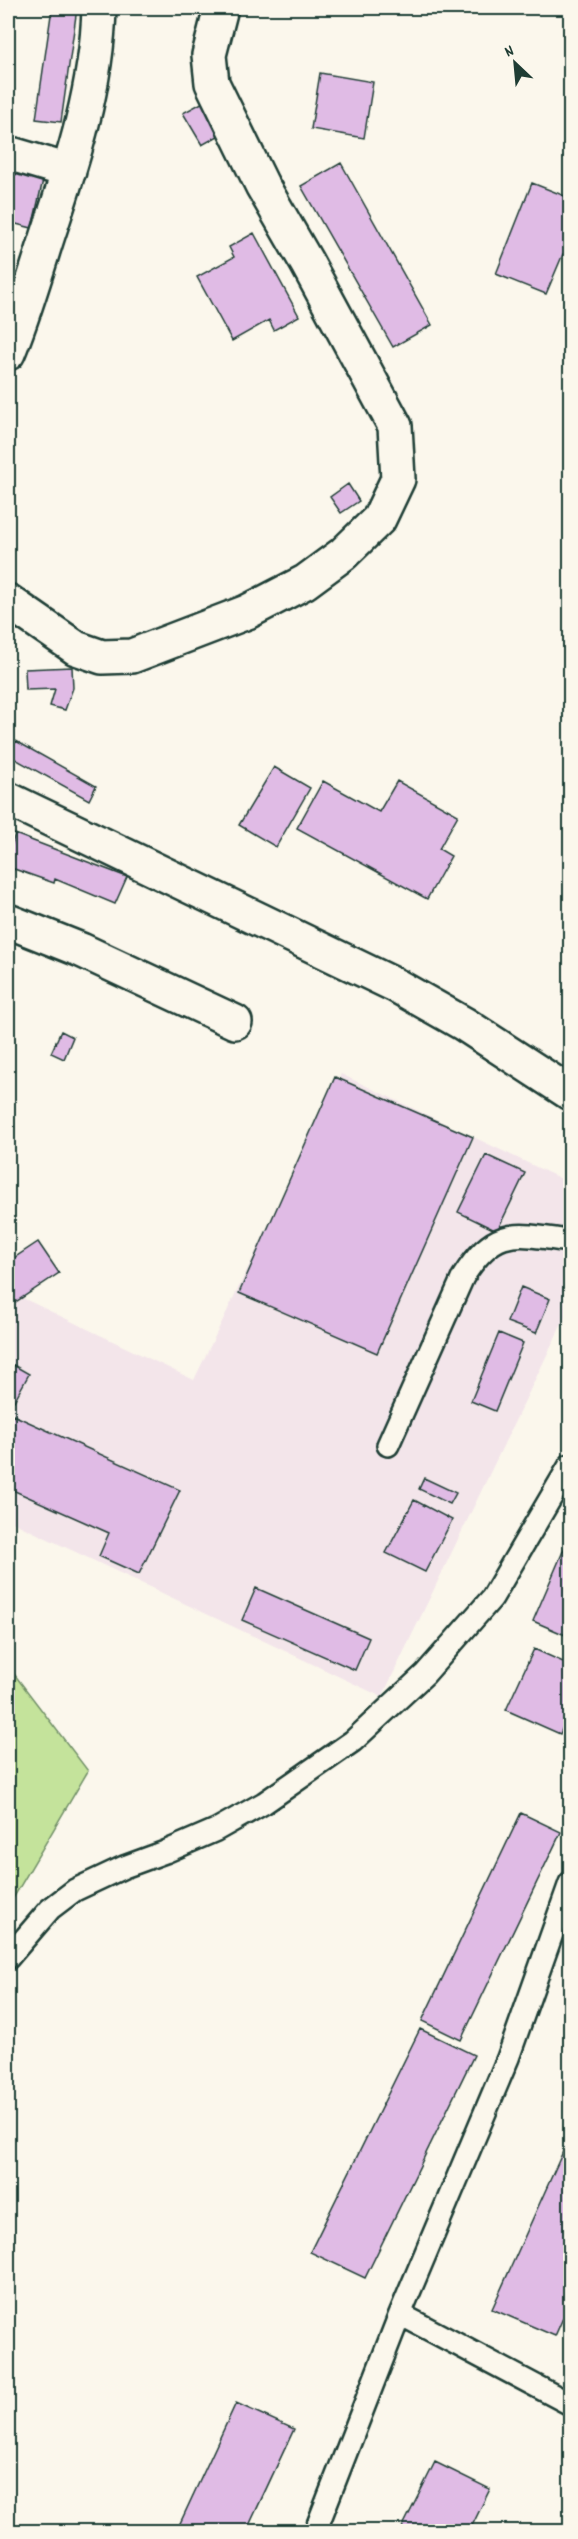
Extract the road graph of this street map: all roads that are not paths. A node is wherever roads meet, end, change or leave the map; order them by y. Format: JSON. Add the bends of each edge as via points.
{"nodes":[{"id":1,"x":99,"y":8,"type":"edge"},
{"id":2,"x":221,"y":8,"type":"edge"},
{"id":3,"x":8,"y":153,"type":"edge"},
{"id":4,"x":69,"y":171,"type":"junction"},
{"id":5,"x":8,"y":353,"type":"edge"},
{"id":6,"x":8,"y":601,"type":"edge"},
{"id":7,"x":8,"y":799,"type":"edge"},
{"id":8,"x":8,"y":921,"type":"edge"},
{"id":9,"x":235,"y":1023,"type":"dead end"},
{"id":10,"x":570,"y":1093,"type":"edge"},
{"id":11,"x":570,"y":1241,"type":"edge"},
{"id":12,"x":388,"y":1445,"type":"dead end"},
{"id":13,"x":570,"y":1465,"type":"edge"},
{"id":14,"x":570,"y":1883,"type":"edge"},
{"id":15,"x":8,"y":1958,"type":"edge"},
{"id":16,"x":400,"y":2314,"type":"junction"},
{"id":17,"x":570,"y":2404,"type":"edge"},
{"id":18,"x":315,"y":2532,"type":"edge"}],
"edges":[{"from":1,"to":4,"type":"street","via":[[89,103]]},
{"from":2,"to":6,"type":"street","via":[[209,55],[212,83],[262,186],[395,426],[398,479],[379,519],[343,554],[305,582],[247,612],[132,656],[102,657],[76,648]]},
{"from":3,"to":4,"type":"street"},
{"from":4,"to":5,"type":"street"},
{"from":7,"to":10,"type":"street","via":[[397,986]]},
{"from":8,"to":9,"type":"street","via":[[81,950]]},
{"from":11,"to":12,"type":"lane","via":[[507,1237],[488,1244],[477,1255],[463,1277]]},
{"from":13,"to":15,"type":"lane","via":[[492,1598],[424,1674],[353,1741],[264,1803],[216,1830],[75,1890],[50,1909]]},
{"from":14,"to":16,"type":"lane","via":[[508,2058]]},
{"from":16,"to":17,"type":"lane"},
{"from":16,"to":18,"type":"lane"}]}
